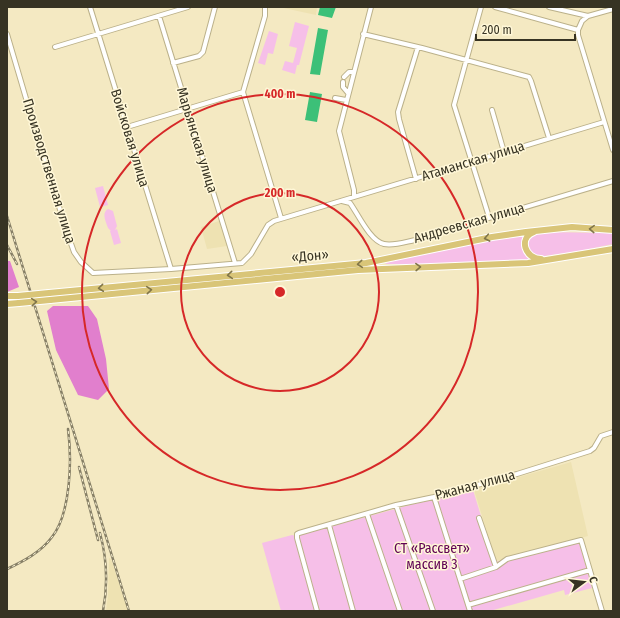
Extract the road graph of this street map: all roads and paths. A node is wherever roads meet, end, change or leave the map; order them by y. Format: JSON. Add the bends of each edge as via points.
{"nodes":[{"id":1,"x":90,"y":7,"type":"edge"},
{"id":2,"x":188,"y":7,"type":"edge"},
{"id":3,"x":215,"y":7,"type":"edge"},
{"id":4,"x":265,"y":7,"type":"edge"},
{"id":5,"x":371,"y":7,"type":"edge"},
{"id":6,"x":481,"y":7,"type":"edge"},
{"id":7,"x":495,"y":7,"type":"edge"},
{"id":8,"x":549,"y":7,"type":"edge"},
{"id":9,"x":613,"y":9,"type":"edge"},
{"id":10,"x":159,"y":16,"type":"junction"},
{"id":11,"x":588,"y":16,"type":"junction"},
{"id":12,"x":578,"y":30,"type":"junction"},
{"id":13,"x":7,"y":34,"type":"edge"},
{"id":14,"x":363,"y":34,"type":"junction"},
{"id":15,"x":98,"y":35,"type":"junction"},
{"id":16,"x":55,"y":47,"type":"dead end"},
{"id":17,"x":418,"y":47,"type":"junction"},
{"id":18,"x":467,"y":60,"type":"junction"},
{"id":19,"x":174,"y":63,"type":"junction"},
{"id":20,"x":353,"y":72,"type":"junction"},
{"id":21,"x":344,"y":77,"type":"dead end"},
{"id":22,"x":343,"y":82,"type":"dead end"},
{"id":23,"x":244,"y":92,"type":"junction"},
{"id":24,"x":348,"y":93,"type":"junction"},
{"id":25,"x":335,"y":98,"type":"dead end"},
{"id":26,"x":346,"y":100,"type":"junction"},
{"id":27,"x":187,"y":108,"type":"junction"},
{"id":28,"x":492,"y":110,"type":"dead end"},
{"id":29,"x":604,"y":122,"type":"junction"},
{"id":30,"x":127,"y":127,"type":"junction"},
{"id":31,"x":549,"y":138,"type":"junction"},
{"id":32,"x":613,"y":150,"type":"edge"},
{"id":33,"x":504,"y":152,"type":"junction"},
{"id":34,"x":472,"y":161,"type":"junction"},
{"id":35,"x":416,"y":179,"type":"junction"},
{"id":36,"x":613,"y":181,"type":"edge"},
{"id":37,"x":354,"y":197,"type":"junction"},
{"id":38,"x":342,"y":201,"type":"junction"},
{"id":39,"x":490,"y":217,"type":"junction"},
{"id":40,"x":281,"y":218,"type":"junction"},
{"id":41,"x":613,"y":230,"type":"edge"},
{"id":42,"x":538,"y":231,"type":"junction"},
{"id":43,"x":613,"y":249,"type":"edge"},
{"id":44,"x":582,"y":254,"type":"junction"},
{"id":45,"x":235,"y":264,"type":"junction"},
{"id":46,"x":171,"y":269,"type":"junction"},
{"id":47,"x":7,"y":296,"type":"edge"},
{"id":48,"x":7,"y":304,"type":"edge"},
{"id":49,"x":613,"y":432,"type":"edge"},
{"id":50,"x":434,"y":497,"type":"junction"},
{"id":51,"x":396,"y":505,"type":"junction"},
{"id":52,"x":367,"y":514,"type":"junction"},
{"id":53,"x":480,"y":518,"type":"dead end"},
{"id":54,"x":329,"y":525,"type":"junction"},
{"id":55,"x":496,"y":567,"type":"junction"},
{"id":56,"x":590,"y":570,"type":"junction"},
{"id":57,"x":460,"y":579,"type":"junction"},
{"id":58,"x":468,"y":605,"type":"junction"},
{"id":59,"x":317,"y":611,"type":"edge"},
{"id":60,"x":353,"y":611,"type":"edge"},
{"id":61,"x":400,"y":611,"type":"edge"},
{"id":62,"x":433,"y":611,"type":"edge"},
{"id":63,"x":470,"y":611,"type":"edge"},
{"id":64,"x":602,"y":611,"type":"edge"}],
"edges":[{"from":1,"to":15,"type":"street","name":"Войсковая улица"},
{"from":2,"to":10,"type":"street"},
{"from":3,"to":19,"type":"street","via":[[203,52],[199,56]]},
{"from":4,"to":23,"type":"street"},
{"from":5,"to":14,"type":"street"},
{"from":6,"to":18,"type":"street"},
{"from":7,"to":12,"type":"street"},
{"from":8,"to":11,"type":"street"},
{"from":9,"to":11,"type":"street"},
{"from":10,"to":15,"type":"street"},
{"from":10,"to":19,"type":"street","name":"Марьянская улица"},
{"from":11,"to":12,"type":"street"},
{"from":12,"to":29,"type":"street"},
{"from":13,"to":46,"type":"street","name":"Производственная улица","via":[[74,252],[93,273]]},
{"from":14,"to":17,"type":"street"},
{"from":14,"to":20,"type":"street"},
{"from":15,"to":16,"type":"street"},
{"from":15,"to":30,"type":"street","name":"Войсковая улица"},
{"from":17,"to":18,"type":"street"},
{"from":17,"to":35,"type":"street","via":[[398,112]]},
{"from":18,"to":31,"type":"street","via":[[529,77]]},
{"from":18,"to":34,"type":"street","via":[[454,105]]},
{"from":19,"to":27,"type":"street","name":"Марьянская улица"},
{"from":20,"to":21,"type":"street"},
{"from":20,"to":24,"type":"street"},
{"from":22,"to":24,"type":"street","via":[[343,87]]},
{"from":23,"to":27,"type":"street"},
{"from":23,"to":40,"type":"street"},
{"from":24,"to":26,"type":"street"},
{"from":25,"to":26,"type":"street"},
{"from":26,"to":37,"type":"street","via":[[339,131]]},
{"from":27,"to":30,"type":"street"},
{"from":27,"to":45,"type":"street","name":"Марьянская улица"},
{"from":28,"to":33,"type":"street"},
{"from":29,"to":31,"type":"street","name":"Атаманская улица"},
{"from":29,"to":32,"type":"street"},
{"from":30,"to":46,"type":"street","name":"Войсковая улица"},
{"from":31,"to":33,"type":"street","name":"Атаманская улица"},
{"from":33,"to":34,"type":"street","name":"Атаманская улица"},
{"from":34,"to":35,"type":"street","name":"Атаманская улица"},
{"from":34,"to":39,"type":"street"},
{"from":35,"to":37,"type":"street","name":"Атаманская улица"},
{"from":36,"to":39,"type":"street","name":"Андреевская улица"},
{"from":37,"to":38,"type":"street","name":"Атаманская улица"},
{"from":38,"to":39,"type":"street","name":"Андреевская улица","via":[[350,203],[372,236],[384,244],[415,240]]},
{"from":38,"to":40,"type":"street","name":"Атаманская улица"},
{"from":40,"to":45,"type":"street","via":[[268,225],[248,259]]},
{"from":41,"to":42,"type":"highway","name":"«Дон»","one_way":true,"via":[[572,227]]},
{"from":42,"to":44,"type":"highway","via":[[530,234],[525,245],[529,255],[534,258]]},
{"from":42,"to":47,"type":"highway","name":"«Дон»","one_way":true,"bridge":true,"via":[[492,237],[366,263]]},
{"from":43,"to":44,"type":"highway","name":"«Дон»"},
{"from":48,"to":44,"type":"highway","name":"«Дон»","one_way":true,"bridge":true,"via":[[358,270],[528,263]]},
{"from":45,"to":46,"type":"street"},
{"from":49,"to":50,"type":"street","name":"Ржаная улица","via":[[601,436],[590,451]]},
{"from":50,"to":51,"type":"street","name":"Ржаная улица"},
{"from":50,"to":57,"type":"street"},
{"from":51,"to":52,"type":"street","name":"Ржаная улица"},
{"from":51,"to":62,"type":"street"},
{"from":52,"to":54,"type":"street","name":"Ржаная улица"},
{"from":52,"to":61,"type":"street"},
{"from":53,"to":55,"type":"street"},
{"from":54,"to":59,"type":"street","name":"Ржаная улица","via":[[297,534]]},
{"from":54,"to":60,"type":"street"},
{"from":55,"to":56,"type":"street","via":[[507,558],[581,540]]},
{"from":55,"to":57,"type":"street"},
{"from":56,"to":58,"type":"street"},
{"from":56,"to":64,"type":"street"},
{"from":57,"to":58,"type":"street"},
{"from":58,"to":63,"type":"street"}]}
